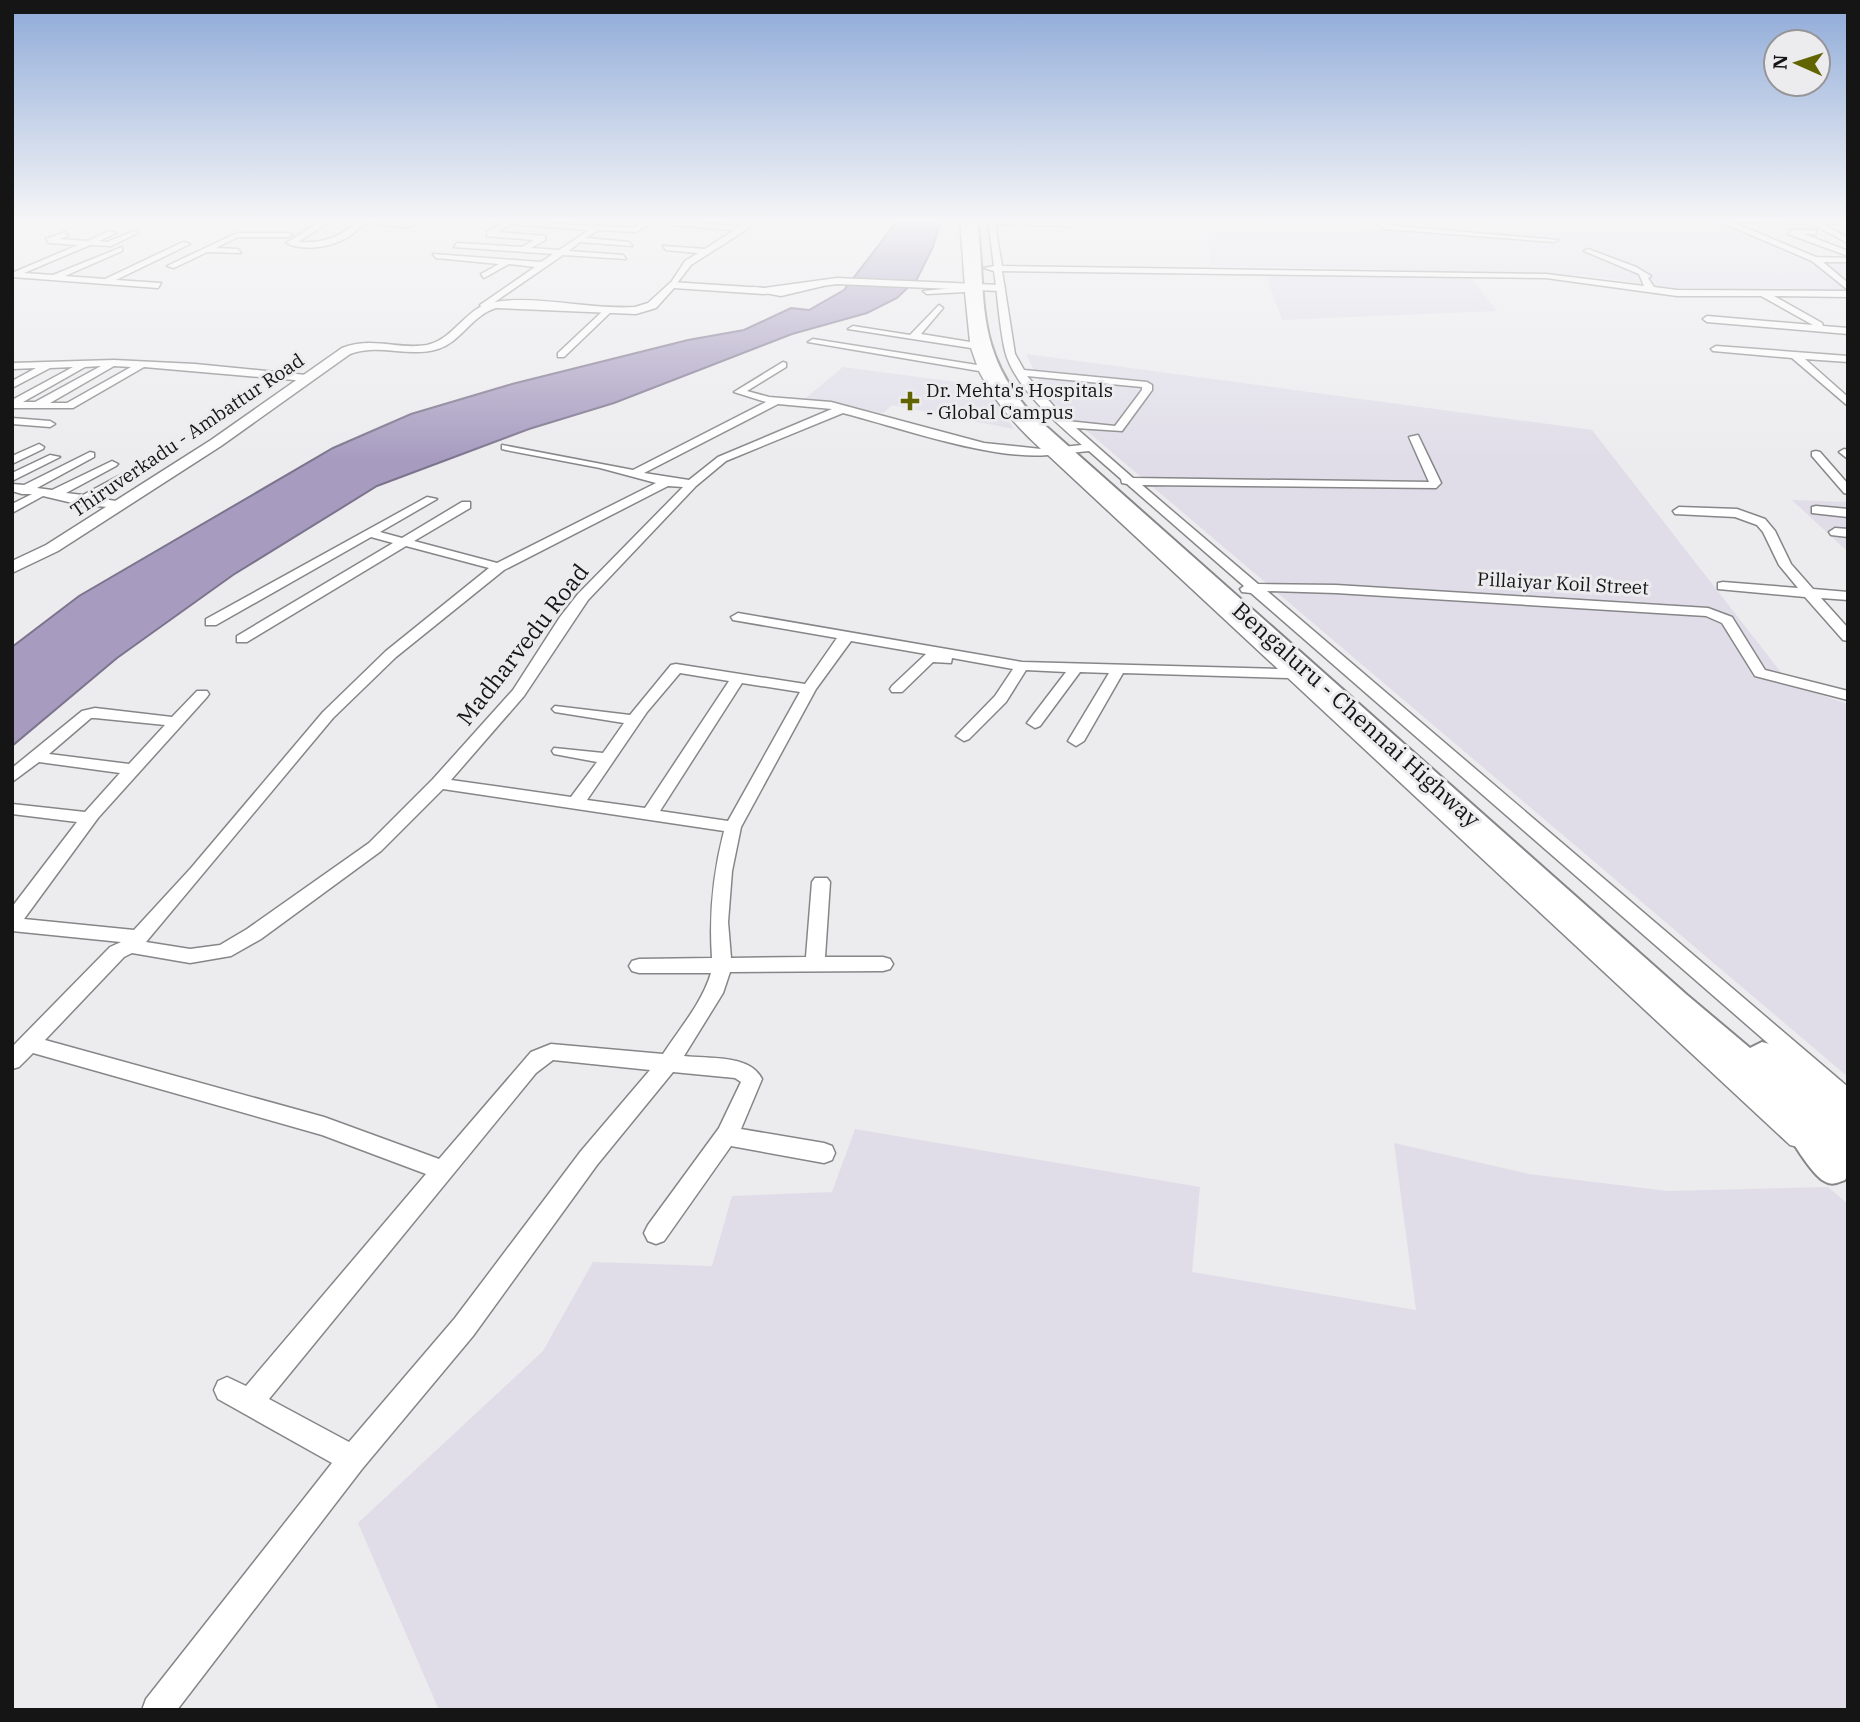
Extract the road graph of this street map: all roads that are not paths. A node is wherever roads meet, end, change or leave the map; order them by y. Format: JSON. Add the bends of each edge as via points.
{"nodes":[{"id":1,"x":494,"y":299,"type":"edge"},
{"id":2,"x":657,"y":299,"type":"edge"},
{"id":3,"x":937,"y":299,"type":"edge"},
{"id":4,"x":979,"y":299,"type":"edge"},
{"id":5,"x":987,"y":299,"type":"edge"},
{"id":6,"x":990,"y":299,"type":"edge"},
{"id":7,"x":1724,"y":299,"type":"edge"},
{"id":8,"x":1742,"y":299,"type":"edge"},
{"id":9,"x":1774,"y":299,"type":"edge"},
{"id":10,"x":1737,"y":301,"type":"junction"},
{"id":11,"x":483,"y":307,"type":"junction"},
{"id":12,"x":609,"y":310,"type":"junction"},
{"id":13,"x":1707,"y":318,"type":"dead end"},
{"id":14,"x":1757,"y":323,"type":"junction"},
{"id":15,"x":1825,"y":328,"type":"junction"},
{"id":16,"x":853,"y":329,"type":"dead end"},
{"id":17,"x":1848,"y":331,"type":"edge"},
{"id":18,"x":915,"y":338,"type":"junction"},
{"id":19,"x":813,"y":342,"type":"dead end"},
{"id":20,"x":973,"y":345,"type":"junction"},
{"id":21,"x":935,"y":349,"type":"dead end"},
{"id":22,"x":1717,"y":349,"type":"dead end"},
{"id":23,"x":1794,"y":354,"type":"junction"},
{"id":24,"x":561,"y":355,"type":"dead end"},
{"id":25,"x":1848,"y":359,"type":"edge"},
{"id":26,"x":923,"y":360,"type":"junction"},
{"id":27,"x":114,"y":363,"type":"junction"},
{"id":28,"x":85,"y":364,"type":"junction"},
{"id":29,"x":143,"y":364,"type":"junction"},
{"id":30,"x":49,"y":365,"type":"junction"},
{"id":31,"x":783,"y":365,"type":"dead end"},
{"id":32,"x":15,"y":367,"type":"edge"},
{"id":33,"x":981,"y":368,"type":"junction"},
{"id":34,"x":1019,"y":372,"type":"junction"},
{"id":35,"x":306,"y":378,"type":"junction"},
{"id":36,"x":12,"y":385,"type":"edge"},
{"id":37,"x":776,"y":401,"type":"junction"},
{"id":38,"x":1848,"y":403,"type":"edge"},
{"id":39,"x":12,"y":405,"type":"edge"},
{"id":40,"x":36,"y":406,"type":"junction"},
{"id":41,"x":844,"y":410,"type":"junction"},
{"id":42,"x":12,"y":421,"type":"edge"},
{"id":43,"x":51,"y":424,"type":"dead end"},
{"id":44,"x":1063,"y":424,"type":"junction"},
{"id":45,"x":1414,"y":437,"type":"dead end"},
{"id":46,"x":39,"y":447,"type":"dead end"},
{"id":47,"x":506,"y":447,"type":"dead end"},
{"id":48,"x":1071,"y":450,"type":"junction"},
{"id":49,"x":1816,"y":454,"type":"dead end"},
{"id":50,"x":90,"y":455,"type":"dead end"},
{"id":51,"x":54,"y":457,"type":"dead end"},
{"id":52,"x":12,"y":461,"type":"edge"},
{"id":53,"x":112,"y":464,"type":"dead end"},
{"id":54,"x":633,"y":474,"type":"junction"},
{"id":55,"x":128,"y":475,"type":"dead end"},
{"id":56,"x":12,"y":478,"type":"edge"},
{"id":57,"x":1122,"y":481,"type":"junction"},
{"id":58,"x":666,"y":482,"type":"junction"},
{"id":59,"x":692,"y":484,"type":"junction"},
{"id":60,"x":1848,"y":491,"type":"edge"},
{"id":61,"x":21,"y":492,"type":"edge"},
{"id":62,"x":54,"y":494,"type":"junction"},
{"id":63,"x":431,"y":499,"type":"dead end"},
{"id":64,"x":81,"y":501,"type":"junction"},
{"id":65,"x":466,"y":505,"type":"dead end"},
{"id":66,"x":116,"y":506,"type":"junction"},
{"id":67,"x":12,"y":509,"type":"edge"},
{"id":68,"x":1816,"y":510,"type":"dead end"},
{"id":69,"x":1679,"y":511,"type":"dead end"},
{"id":70,"x":1848,"y":513,"type":"edge"},
{"id":71,"x":369,"y":534,"type":"junction"},
{"id":72,"x":399,"y":543,"type":"junction"},
{"id":73,"x":499,"y":567,"type":"junction"},
{"id":74,"x":12,"y":568,"type":"edge"},
{"id":75,"x":1723,"y":586,"type":"dead end"},
{"id":76,"x":1247,"y":589,"type":"junction"},
{"id":77,"x":1808,"y":593,"type":"junction"},
{"id":78,"x":1848,"y":596,"type":"edge"},
{"id":79,"x":738,"y":617,"type":"dead end"},
{"id":80,"x":211,"y":622,"type":"dead end"},
{"id":81,"x":849,"y":636,"type":"junction"},
{"id":82,"x":1848,"y":637,"type":"edge"},
{"id":83,"x":242,"y":639,"type":"dead end"},
{"id":84,"x":932,"y":654,"type":"junction"},
{"id":85,"x":1020,"y":669,"type":"junction"},
{"id":86,"x":1075,"y":670,"type":"junction"},
{"id":87,"x":1117,"y":671,"type":"junction"},
{"id":88,"x":1294,"y":674,"type":"junction"},
{"id":89,"x":738,"y":678,"type":"junction"},
{"id":90,"x":809,"y":689,"type":"junction"},
{"id":91,"x":897,"y":689,"type":"dead end"},
{"id":92,"x":202,"y":694,"type":"dead end"},
{"id":93,"x":1848,"y":696,"type":"edge"},
{"id":94,"x":560,"y":709,"type":"dead end"},
{"id":95,"x":634,"y":720,"type":"junction"},
{"id":96,"x":176,"y":722,"type":"junction"},
{"id":97,"x":1035,"y":723,"type":"dead end"},
{"id":98,"x":964,"y":736,"type":"dead end"},
{"id":99,"x":1076,"y":741,"type":"dead end"},
{"id":100,"x":560,"y":751,"type":"dead end"},
{"id":101,"x":36,"y":757,"type":"junction"},
{"id":102,"x":607,"y":759,"type":"junction"},
{"id":103,"x":133,"y":770,"type":"junction"},
{"id":104,"x":12,"y":777,"type":"edge"},
{"id":105,"x":439,"y":783,"type":"junction"},
{"id":106,"x":576,"y":803,"type":"junction"},
{"id":107,"x":12,"y":809,"type":"edge"},
{"id":108,"x":649,"y":815,"type":"junction"},
{"id":109,"x":89,"y":818,"type":"junction"},
{"id":110,"x":733,"y":827,"type":"junction"},
{"id":111,"x":821,"y":882,"type":"dead end"},
{"id":112,"x":12,"y":922,"type":"edge"},
{"id":113,"x":135,"y":941,"type":"junction"},
{"id":114,"x":883,"y":964,"type":"dead end"},
{"id":115,"x":639,"y":966,"type":"dead end"},
{"id":116,"x":722,"y":966,"type":"junction"},
{"id":117,"x":815,"y":966,"type":"junction"},
{"id":118,"x":30,"y":1044,"type":"junction"},
{"id":119,"x":12,"y":1061,"type":"edge"},
{"id":120,"x":668,"y":1063,"type":"junction"},
{"id":121,"x":1848,"y":1100,"type":"edge"},
{"id":122,"x":1848,"y":1125,"type":"edge"},
{"id":123,"x":724,"y":1135,"type":"junction"},
{"id":124,"x":824,"y":1153,"type":"dead end"},
{"id":125,"x":1843,"y":1167,"type":"edge"},
{"id":126,"x":443,"y":1170,"type":"junction"},
{"id":127,"x":656,"y":1233,"type":"dead end"},
{"id":128,"x":352,"y":1459,"type":"junction"},
{"id":129,"x":158,"y":1710,"type":"edge"}],
"edges":[{"from":1,"to":11,"type":"street"},
{"from":2,"to":12,"type":"main road","via":[[648,308]]},
{"from":3,"to":18,"type":"street","via":[[937,306]]},
{"from":4,"to":20,"type":"street"},
{"from":5,"to":48,"type":"highway","name":"Bengaluru - Chennai Highway","via":[[1004,365]]},
{"from":6,"to":34,"type":"street"},
{"from":7,"to":10,"type":"street"},
{"from":8,"to":10,"type":"street"},
{"from":9,"to":15,"type":"street"},
{"from":10,"to":14,"type":"street"},
{"from":11,"to":12,"type":"main road"},
{"from":11,"to":35,"type":"main road","name":"Thiruverkadu - Ambattur Road","via":[[437,347],[355,346]]},
{"from":12,"to":24,"type":"street"},
{"from":13,"to":14,"type":"street"},
{"from":14,"to":15,"type":"street"},
{"from":15,"to":17,"type":"street"},
{"from":16,"to":18,"type":"street"},
{"from":18,"to":20,"type":"street"},
{"from":19,"to":26,"type":"street"},
{"from":20,"to":33,"type":"street"},
{"from":21,"to":26,"type":"street"},
{"from":22,"to":23,"type":"street"},
{"from":23,"to":25,"type":"street"},
{"from":23,"to":38,"type":"street"},
{"from":26,"to":33,"type":"street"},
{"from":27,"to":28,"type":"street"},
{"from":27,"to":29,"type":"street"},
{"from":27,"to":40,"type":"street"},
{"from":28,"to":30,"type":"street"},
{"from":28,"to":39,"type":"street"},
{"from":29,"to":35,"type":"street"},
{"from":29,"to":40,"type":"street","via":[[69,406]]},
{"from":30,"to":32,"type":"street"},
{"from":30,"to":36,"type":"street"},
{"from":31,"to":37,"type":"street","via":[[739,392]]},
{"from":33,"to":48,"type":"street","via":[[1006,409]]},
{"from":34,"to":44,"type":"street"},
{"from":34,"to":44,"type":"street","via":[[1147,385],[1118,429]]},
{"from":35,"to":66,"type":"main road","name":"Thiruverkadu - Ambattur Road","via":[[216,443]]},
{"from":37,"to":41,"type":"street"},
{"from":37,"to":54,"type":"street"},
{"from":39,"to":40,"type":"street"},
{"from":41,"to":48,"type":"street","via":[[984,446],[1030,453]]},
{"from":41,"to":59,"type":"street","name":"Madharvedu Road","via":[[723,459]]},
{"from":42,"to":43,"type":"street"},
{"from":44,"to":48,"type":"street"},
{"from":45,"to":57,"type":"street","via":[[1435,483],[1432,486]]},
{"from":46,"to":52,"type":"street"},
{"from":47,"to":54,"type":"street"},
{"from":48,"to":57,"type":"highway","name":"Bengaluru - Chennai Highway"},
{"from":48,"to":88,"type":"street"},
{"from":48,"to":125,"type":"highway","name":"Bengaluru - Chennai Highway","via":[[1650,978],[1671,1004]]},
{"from":49,"to":60,"type":"street"},
{"from":50,"to":61,"type":"street"},
{"from":51,"to":56,"type":"street"},
{"from":53,"to":62,"type":"street"},
{"from":54,"to":58,"type":"street"},
{"from":55,"to":64,"type":"street"},
{"from":57,"to":76,"type":"highway","name":"Bengaluru - Chennai Highway"},
{"from":58,"to":59,"type":"street"},
{"from":58,"to":73,"type":"street"},
{"from":59,"to":105,"type":"street","name":"Madharvedu Road","via":[[566,617],[519,693]]},
{"from":61,"to":62,"type":"street"},
{"from":61,"to":64,"type":"street"},
{"from":61,"to":67,"type":"street"},
{"from":62,"to":64,"type":"street"},
{"from":63,"to":71,"type":"street"},
{"from":64,"to":66,"type":"street"},
{"from":65,"to":72,"type":"street"},
{"from":66,"to":74,"type":"main road","name":"Thiruverkadu - Ambattur Road"},
{"from":68,"to":70,"type":"street"},
{"from":69,"to":77,"type":"street","via":[[1737,513],[1761,522],[1785,565]]},
{"from":71,"to":72,"type":"street"},
{"from":71,"to":80,"type":"street"},
{"from":72,"to":73,"type":"street"},
{"from":72,"to":83,"type":"street"},
{"from":73,"to":113,"type":"street","via":[[391,654],[328,715]]},
{"from":75,"to":77,"type":"street"},
{"from":76,"to":93,"type":"street","name":"Pillaiyar Koil Street","via":[[1336,589],[1708,612],[1727,620],[1760,673]]},
{"from":76,"to":121,"type":"street"},
{"from":76,"to":122,"type":"highway","name":"Bengaluru - Chennai Highway","via":[[1666,970]]},
{"from":77,"to":78,"type":"street"},
{"from":77,"to":82,"type":"street"},
{"from":79,"to":81,"type":"street"},
{"from":81,"to":84,"type":"street"},
{"from":81,"to":90,"type":"street"},
{"from":84,"to":85,"type":"street"},
{"from":84,"to":91,"type":"street"},
{"from":85,"to":86,"type":"street"},
{"from":85,"to":98,"type":"street","via":[[1001,699]]},
{"from":86,"to":87,"type":"street"},
{"from":86,"to":97,"type":"street"},
{"from":87,"to":88,"type":"street"},
{"from":87,"to":99,"type":"street"},
{"from":88,"to":125,"type":"street"},
{"from":89,"to":90,"type":"street"},
{"from":89,"to":95,"type":"street","via":[[676,668]]},
{"from":89,"to":108,"type":"street"},
{"from":90,"to":110,"type":"street"},
{"from":92,"to":96,"type":"street"},
{"from":94,"to":95,"type":"street"},
{"from":95,"to":102,"type":"street"},
{"from":96,"to":101,"type":"street","via":[[87,714]]},
{"from":96,"to":103,"type":"street"},
{"from":100,"to":102,"type":"street"},
{"from":101,"to":103,"type":"street"},
{"from":101,"to":104,"type":"street"},
{"from":102,"to":106,"type":"street"},
{"from":103,"to":109,"type":"street"},
{"from":105,"to":106,"type":"street"},
{"from":105,"to":113,"type":"street","name":"Madharvedu Road","via":[[374,848],[236,945],[198,956]]},
{"from":106,"to":108,"type":"street"},
{"from":107,"to":109,"type":"street"},
{"from":108,"to":110,"type":"street"},
{"from":109,"to":112,"type":"street"},
{"from":110,"to":116,"type":"street","via":[[719,922]]},
{"from":111,"to":117,"type":"street"},
{"from":112,"to":113,"type":"street","name":"Madharvedu Road"},
{"from":113,"to":118,"type":"street","via":[[107,961]]},
{"from":114,"to":117,"type":"street"},
{"from":115,"to":116,"type":"street"},
{"from":116,"to":117,"type":"street"},
{"from":116,"to":120,"type":"street","via":[[716,988]]},
{"from":118,"to":119,"type":"street"},
{"from":118,"to":126,"type":"street","via":[[324,1126]]},
{"from":120,"to":123,"type":"street","via":[[740,1070],[752,1079],[749,1095]]},
{"from":120,"to":126,"type":"street","via":[[551,1052],[538,1058]]},
{"from":120,"to":128,"type":"street","via":[[589,1158],[464,1327]]},
{"from":123,"to":124,"type":"street"},
{"from":123,"to":127,"type":"street"},
{"from":126,"to":128,"type":"street","via":[[238,1396]]},
{"from":128,"to":129,"type":"street"}]}
